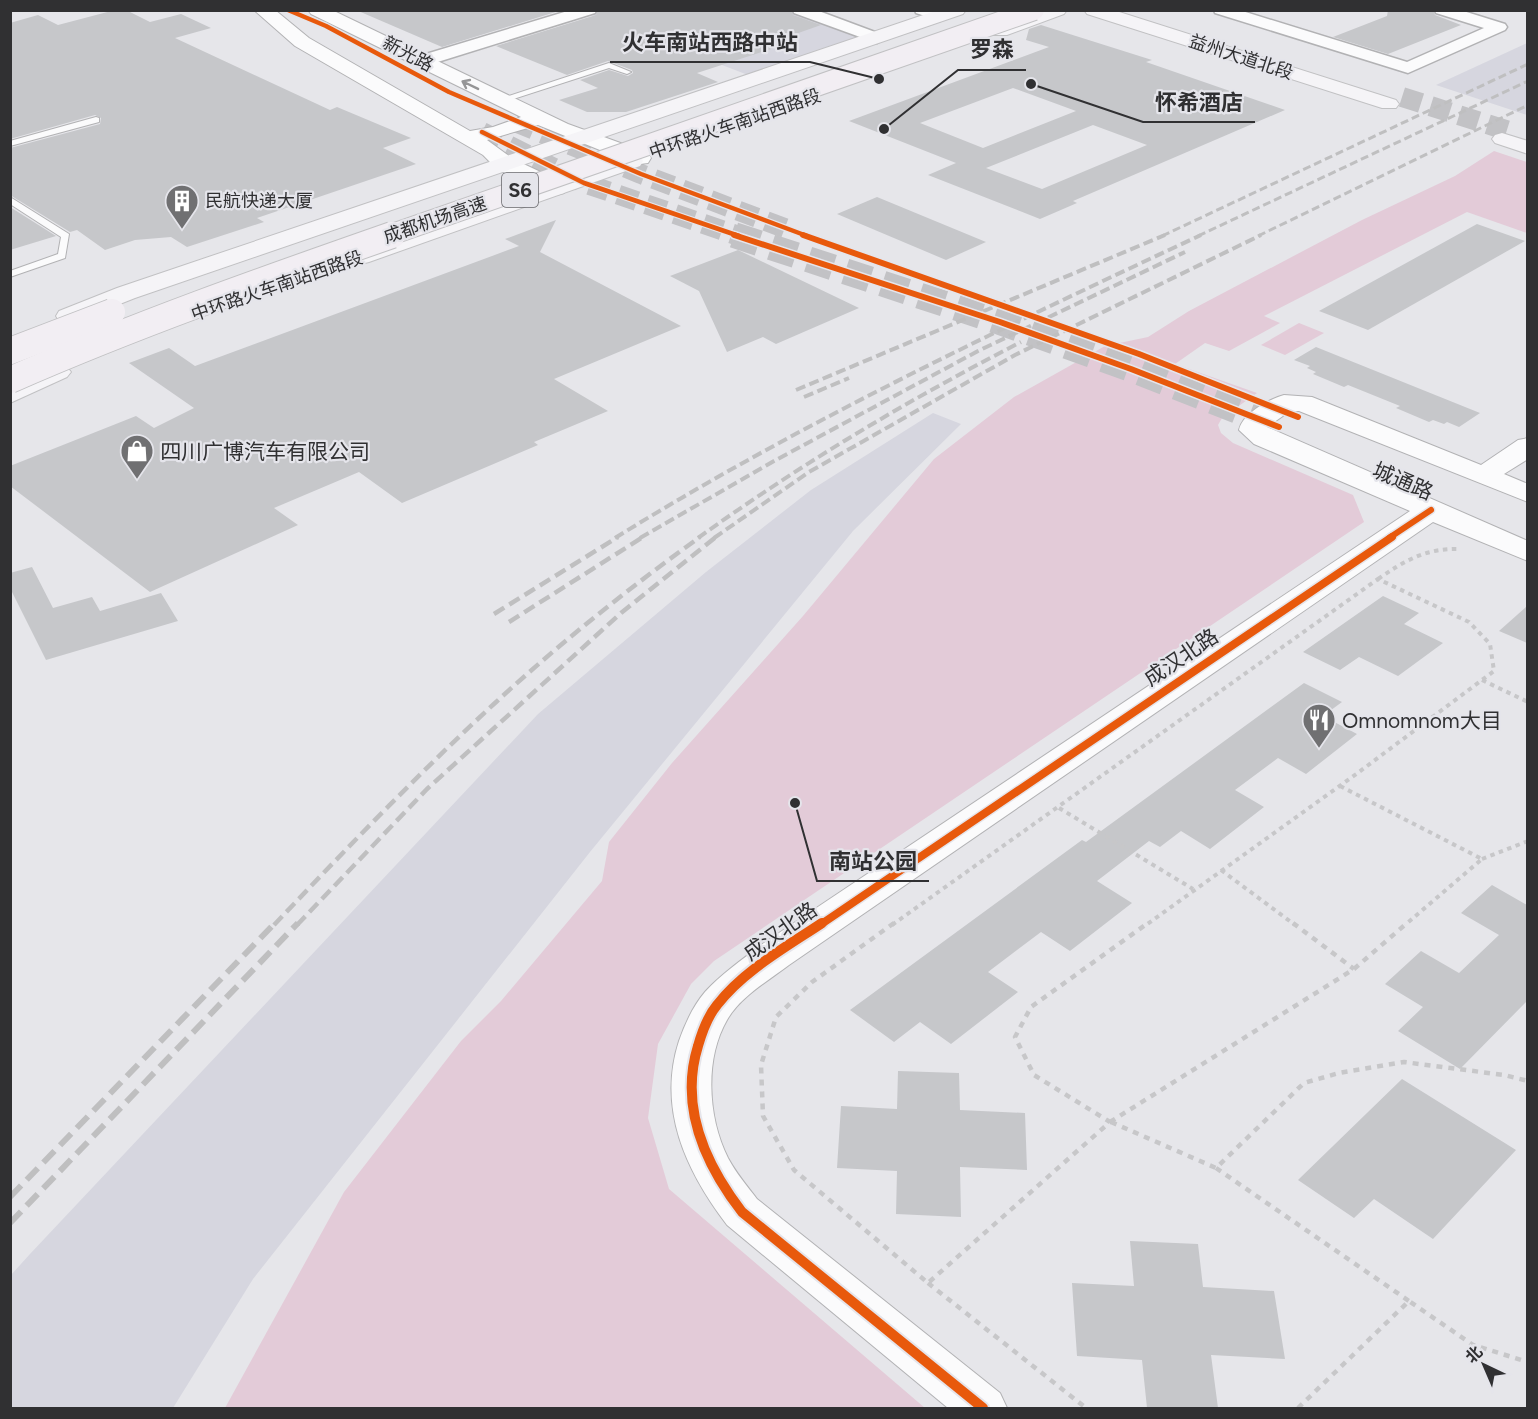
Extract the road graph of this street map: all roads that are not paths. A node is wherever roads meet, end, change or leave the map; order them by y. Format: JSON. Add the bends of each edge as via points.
{"nodes":[{"id":1,"x":263,"y":10,"type":"edge"},
{"id":2,"x":288,"y":10,"type":"edge"},
{"id":3,"x":317,"y":10,"type":"edge"},
{"id":4,"x":589,"y":10,"type":"edge"},
{"id":5,"x":800,"y":10,"type":"edge"},
{"id":6,"x":981,"y":10,"type":"edge"},
{"id":7,"x":1034,"y":10,"type":"edge"},
{"id":8,"x":1058,"y":10,"type":"edge"},
{"id":9,"x":1094,"y":10,"type":"edge"},
{"id":10,"x":1124,"y":10,"type":"edge"},
{"id":11,"x":1221,"y":10,"type":"edge"},
{"id":12,"x":1442,"y":10,"type":"edge"},
{"id":13,"x":940,"y":12,"type":"edge"},
{"id":14,"x":1293,"y":14,"type":"dead end"},
{"id":15,"x":1267,"y":24,"type":"junction"},
{"id":16,"x":877,"y":38,"type":"junction"},
{"id":17,"x":422,"y":61,"type":"junction"},
{"id":18,"x":627,"y":72,"type":"dead end"},
{"id":19,"x":501,"y":100,"type":"junction"},
{"id":20,"x":539,"y":117,"type":"junction"},
{"id":21,"x":96,"y":120,"type":"dead end"},
{"id":22,"x":515,"y":122,"type":"tunnel mouth"},
{"id":23,"x":474,"y":135,"type":"junction"},
{"id":24,"x":588,"y":136,"type":"junction"},
{"id":25,"x":10,"y":144,"type":"edge"},
{"id":26,"x":640,"y":158,"type":"junction"},
{"id":27,"x":505,"y":164,"type":"junction"},
{"id":28,"x":556,"y":188,"type":"junction"},
{"id":29,"x":10,"y":200,"type":"edge"},
{"id":30,"x":10,"y":274,"type":"edge"},
{"id":31,"x":10,"y":339,"type":"edge"},
{"id":32,"x":10,"y":351,"type":"edge"},
{"id":33,"x":10,"y":380,"type":"edge"},
{"id":34,"x":10,"y":395,"type":"edge"},
{"id":35,"x":1527,"y":446,"type":"edge"},
{"id":36,"x":1484,"y":475,"type":"junction"},
{"id":37,"x":1527,"y":494,"type":"edge"},
{"id":38,"x":1431,"y":510,"type":"junction"},
{"id":39,"x":1527,"y":514,"type":"edge"},
{"id":40,"x":1527,"y":534,"type":"edge"},
{"id":41,"x":1527,"y":552,"type":"edge"},
{"id":42,"x":983,"y":1408,"type":"edge"}],
"edges":[{"from":1,"to":23,"type":"main road","via":[[302,42]]},
{"from":2,"to":22,"type":"main road","name":"新光路","via":[[326,26],[427,82]]},
{"from":3,"to":17,"type":"main road"},
{"from":4,"to":17,"type":"street"},
{"from":5,"to":16,"type":"street"},
{"from":6,"to":32,"type":"highway","name":"成都机场高速","number":"S6","bridge":true,"via":[[168,291]]},
{"from":7,"to":33,"type":"highway","name":"成都机场高速","number":"S6","bridge":true,"via":[[223,294]]},
{"from":8,"to":26,"type":"main road","name":"中环路火车南站西路段"},
{"from":9,"to":10,"type":"main road","name":"益州大道北段","via":[[1395,100]]},
{"from":11,"to":15,"type":"street"},
{"from":12,"to":15,"type":"street","via":[[1499,27],[1408,68]]},
{"from":13,"to":16,"type":"main road","name":"中环路火车南站西路段"},
{"from":14,"to":15,"type":"street"},
{"from":16,"to":24,"type":"main road","name":"中环路火车南站西路段"},
{"from":19,"to":17,"type":"main road","one_way":true},
{"from":18,"to":19,"type":"lane","via":[[609,65]]},
{"from":19,"to":20,"type":"main road"},
{"from":20,"to":23,"type":"main road","via":[[498,132]]},
{"from":20,"to":24,"type":"main road"},
{"from":21,"to":25,"type":"lane"},
{"from":23,"to":27,"type":"main road"},
{"from":24,"to":26,"type":"main road"},
{"from":24,"to":27,"type":"main road","name":"中环路火车南站西路段"},
{"from":26,"to":28,"type":"main road","name":"中环路火车南站西路段"},
{"from":27,"to":28,"type":"main road"},
{"from":27,"to":31,"type":"main road","name":"中环路火车南站西路段","via":[[126,294]]},
{"from":28,"to":34,"type":"main road","name":"中环路火车南站西路段","via":[[137,336]]},
{"from":29,"to":30,"type":"lane","via":[[66,236],[62,256]]},
{"from":35,"to":36,"type":"main road"},
{"from":36,"to":37,"type":"main road"},
{"from":36,"to":38,"type":"main road","via":[[1303,403],[1284,404],[1254,424],[1253,430],[1264,438]]},
{"from":38,"to":41,"type":"main road"},
{"from":38,"to":42,"type":"main road","name":"成汉北路","via":[[775,955],[728,993],[711,1013],[700,1037],[690,1091],[698,1136],[723,1189],[742,1212]]},
{"from":39,"to":40,"type":"main road","name":"城通路","via":[[1288,422]]}]}
